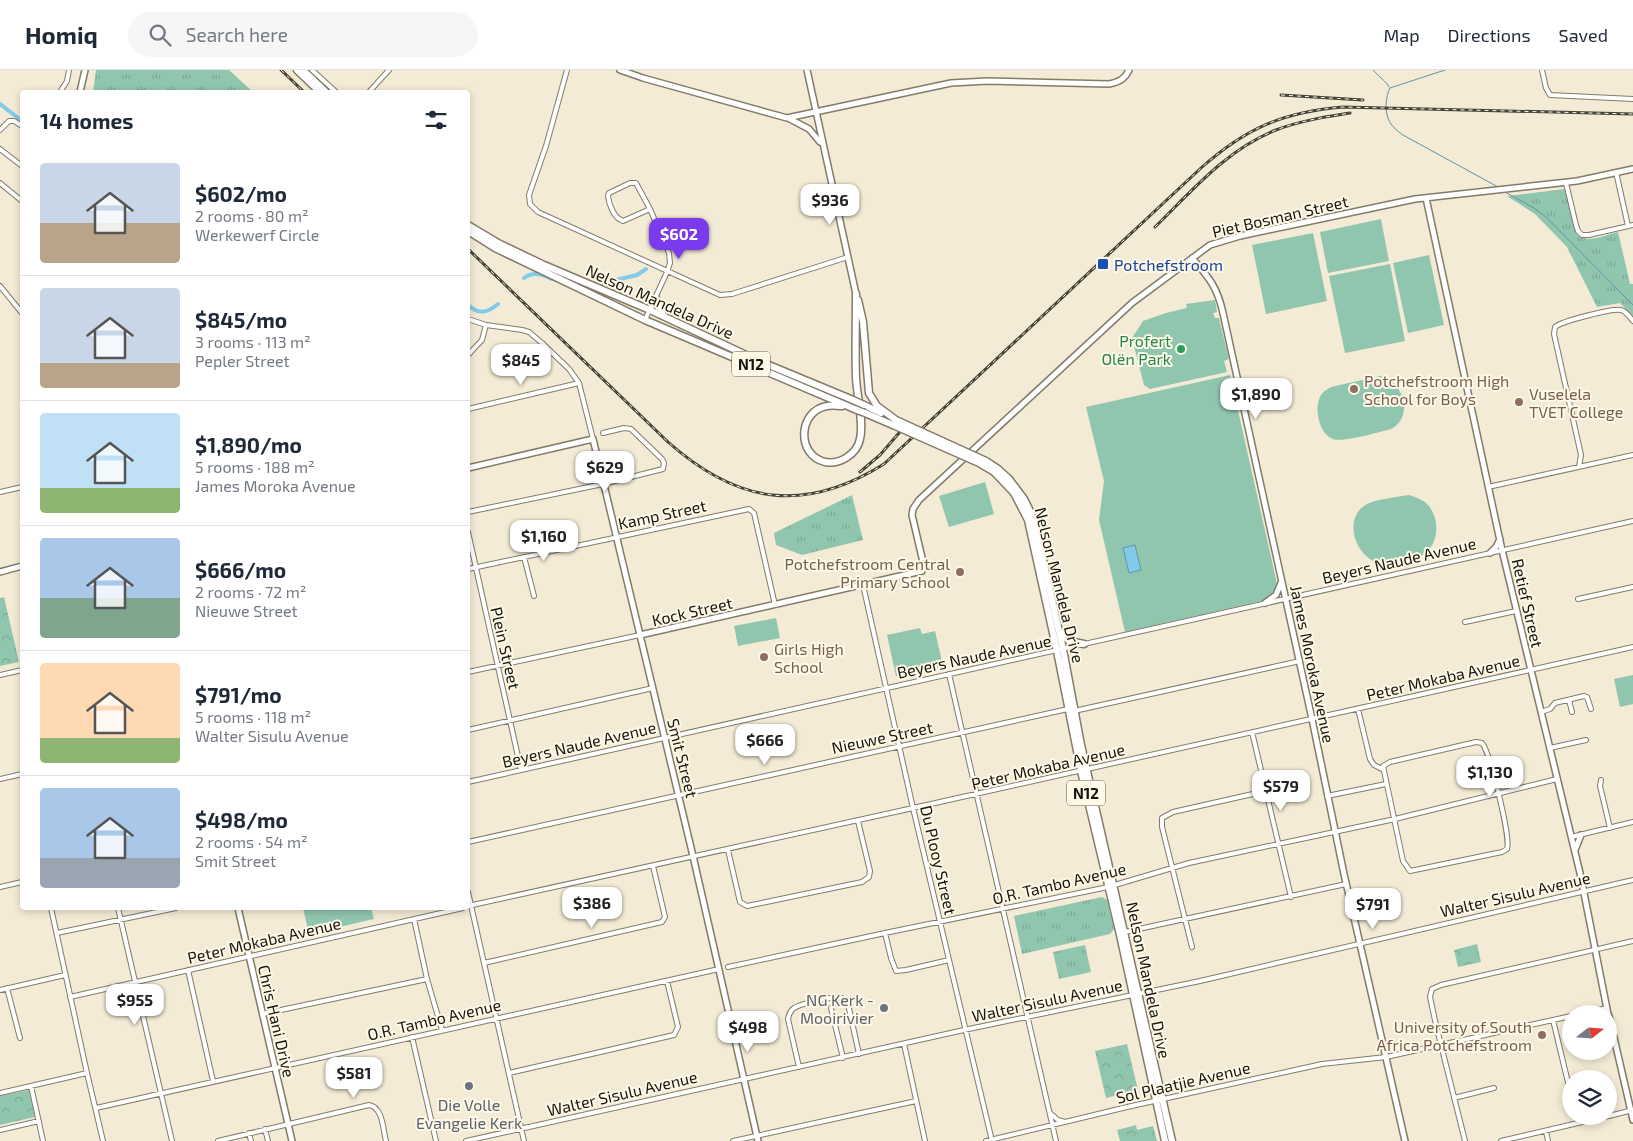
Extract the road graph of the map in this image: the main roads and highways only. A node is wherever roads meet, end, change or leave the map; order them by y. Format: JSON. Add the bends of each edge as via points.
{"nodes":[{"id":1,"x":296,"y":70,"type":"edge"},
{"id":2,"x":303,"y":70,"type":"edge"},
{"id":3,"x":318,"y":90,"type":"edge"},
{"id":4,"x":324,"y":90,"type":"edge"},
{"id":5,"x":470,"y":226,"type":"edge"},
{"id":6,"x":470,"y":232,"type":"edge"},
{"id":7,"x":656,"y":298,"type":"road end"},
{"id":8,"x":665,"y":317,"type":"junction"},
{"id":9,"x":855,"y":409,"type":"junction"},
{"id":10,"x":894,"y":422,"type":"junction"},
{"id":11,"x":996,"y":470,"type":"junction"},
{"id":12,"x":1059,"y":631,"type":"junction"},
{"id":13,"x":1084,"y":644,"type":"road end"},
{"id":14,"x":1060,"y":650,"type":"junction"},
{"id":15,"x":1111,"y":886,"type":"junction"},
{"id":16,"x":1135,"y":994,"type":"junction"},
{"id":17,"x":1159,"y":1100,"type":"junction"},
{"id":18,"x":1165,"y":1141,"type":"edge"},
{"id":19,"x":1172,"y":1141,"type":"edge"}],
"edges":[{"from":1,"to":3,"type":"highway"},
{"from":2,"to":4,"type":"highway"},
{"from":5,"to":8,"type":"highway","name":"Nelson Mandela Drive","number":"N12","via":[[544,265]]},
{"from":6,"to":9,"type":"highway","name":"Nelson Mandela Drive","number":"N12","via":[[495,248],[646,320]]},
{"from":7,"to":8,"type":"highway"},
{"from":8,"to":10,"type":"highway","name":"Nelson Mandela Drive","number":"N12","bridge":true,"via":[[864,405]]},
{"from":9,"to":10,"type":"highway","name":"Nelson Mandela Drive","number":"N12","bridge":true},
{"from":9,"to":10,"type":"highway","via":[[827,406],[810,417],[804,440],[814,456],[826,462],[839,461],[853,453],[860,439],[856,294],[863,322],[869,393]]},
{"from":10,"to":11,"type":"highway","name":"Nelson Mandela Drive","number":"N12","bridge":true},
{"from":11,"to":12,"type":"highway","name":"Nelson Mandela Drive","number":"N12","via":[[1016,487],[1031,514]]},
{"from":11,"to":14,"type":"highway","name":"Nelson Mandela Drive","number":"N12","via":[[1014,493],[1028,520]]},
{"from":12,"to":13,"type":"highway","via":[[1069,641]]},
{"from":12,"to":14,"type":"highway","name":"Nelson Mandela Drive","number":"N12"},
{"from":14,"to":15,"type":"highway","name":"Nelson Mandela Drive","number":"N12"},
{"from":15,"to":16,"type":"highway","name":"Nelson Mandela Drive","number":"N12"},
{"from":15,"to":16,"type":"highway","name":"Nelson Mandela Drive","number":"N12","via":[[1125,932]]},
{"from":16,"to":17,"type":"highway","name":"Nelson Mandela Drive","number":"N12"},
{"from":17,"to":18,"type":"highway","name":"Nelson Mandela Drive","number":"N12"},
{"from":17,"to":19,"type":"highway","name":"Nelson Mandela Drive","number":"N12"}]}
